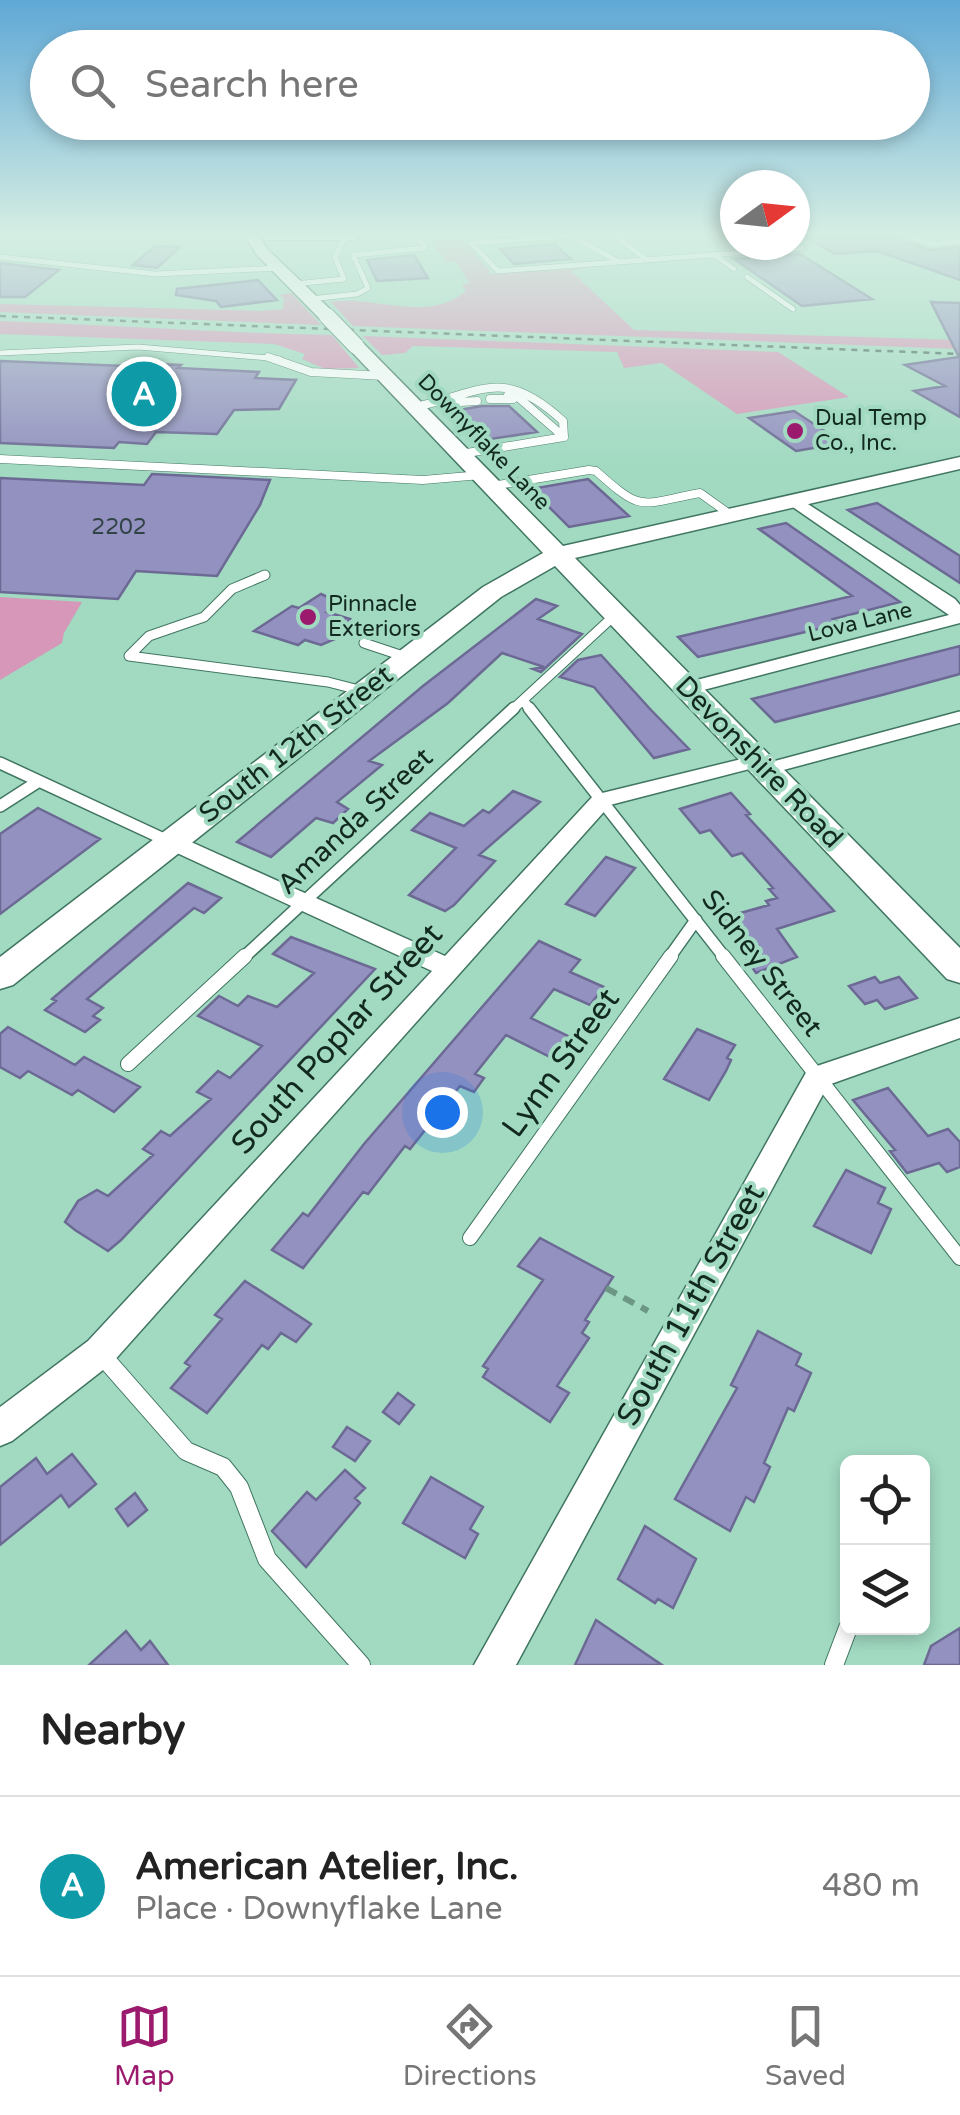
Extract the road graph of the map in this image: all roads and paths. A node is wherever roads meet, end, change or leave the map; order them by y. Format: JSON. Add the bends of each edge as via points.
{"nodes":[{"id":1,"x":324,"y":313,"type":"edge"},
{"id":2,"x":0,"y":353,"type":"edge"},
{"id":3,"x":385,"y":376,"type":"junction"},
{"id":4,"x":487,"y":396,"type":"dead end"},
{"id":5,"x":473,"y":398,"type":"dead end"},
{"id":6,"x":439,"y":403,"type":"junction"},
{"id":7,"x":415,"y":407,"type":"junction"},
{"id":8,"x":564,"y":437,"type":"junction"},
{"id":9,"x":460,"y":454,"type":"junction"},
{"id":10,"x":0,"y":459,"type":"edge"},
{"id":11,"x":960,"y":463,"type":"edge"},
{"id":12,"x":486,"y":481,"type":"junction"},
{"id":13,"x":792,"y":500,"type":"junction"},
{"id":14,"x":728,"y":513,"type":"junction"},
{"id":15,"x":558,"y":554,"type":"junction"},
{"id":16,"x":265,"y":574,"type":"dead end"},
{"id":17,"x":616,"y":614,"type":"junction"},
{"id":18,"x":364,"y":643,"type":"dead end"},
{"id":19,"x":406,"y":658,"type":"junction"},
{"id":20,"x":688,"y":688,"type":"junction"},
{"id":21,"x":363,"y":692,"type":"junction"},
{"id":22,"x":523,"y":700,"type":"junction"},
{"id":23,"x":960,"y":717,"type":"edge"},
{"id":24,"x":0,"y":763,"type":"edge"},
{"id":25,"x":762,"y":765,"type":"junction"},
{"id":26,"x":38,"y":781,"type":"junction"},
{"id":27,"x":602,"y":800,"type":"junction"},
{"id":28,"x":0,"y":806,"type":"edge"},
{"id":29,"x":172,"y":842,"type":"junction"},
{"id":30,"x":304,"y":902,"type":"junction"},
{"id":31,"x":696,"y":920,"type":"junction"},
{"id":32,"x":448,"y":968,"type":"junction"},
{"id":33,"x":960,"y":970,"type":"edge"},
{"id":34,"x":3,"y":971,"type":"edge"},
{"id":35,"x":960,"y":1028,"type":"edge"},
{"id":36,"x":128,"y":1064,"type":"dead end"},
{"id":37,"x":818,"y":1076,"type":"junction"},
{"id":38,"x":470,"y":1238,"type":"dead end"},
{"id":39,"x":960,"y":1258,"type":"edge"},
{"id":40,"x":606,"y":1288,"type":"dead end"},
{"id":41,"x":648,"y":1311,"type":"dead end"},
{"id":42,"x":100,"y":1352,"type":"junction"},
{"id":43,"x":0,"y":1428,"type":"edge"},
{"id":44,"x":845,"y":1635,"type":"edge"},
{"id":45,"x":361,"y":1665,"type":"edge"},
{"id":46,"x":494,"y":1665,"type":"edge"},
{"id":47,"x":834,"y":1665,"type":"edge"}],
"edges":[{"from":1,"to":3,"type":"street","name":"Downyflake Lane","bridge":true},
{"from":2,"to":3,"type":"lane","via":[[138,347],[275,357],[312,372]]},
{"from":3,"to":7,"type":"street","name":"Downyflake Lane"},
{"from":4,"to":8,"type":"lane","via":[[518,397]]},
{"from":5,"to":6,"type":"lane"},
{"from":6,"to":7,"type":"lane"},
{"from":6,"to":8,"type":"lane","via":[[479,390],[529,392],[564,420]]},
{"from":7,"to":9,"type":"street","name":"Downyflake Lane"},
{"from":8,"to":9,"type":"lane"},
{"from":9,"to":12,"type":"street","name":"Downyflake Lane"},
{"from":10,"to":12,"type":"lane"},
{"from":11,"to":13,"type":"street","name":"South 12th Street"},
{"from":12,"to":14,"type":"lane","via":[[589,470],[632,502],[700,493]]},
{"from":12,"to":15,"type":"street","name":"Downyflake Lane"},
{"from":13,"to":14,"type":"street","name":"South 12th Street"},
{"from":13,"to":20,"type":"street","name":"Lova Lane","via":[[960,616]]},
{"from":14,"to":15,"type":"street","name":"South 12th Street"},
{"from":15,"to":17,"type":"street","name":"Devonshire Road"},
{"from":15,"to":19,"type":"street","name":"South 12th Street","via":[[492,592]]},
{"from":16,"to":21,"type":"lane","via":[[232,589],[204,617],[149,636],[129,656]]},
{"from":17,"to":20,"type":"street","name":"Devonshire Road"},
{"from":17,"to":22,"type":"lane","name":"Amanda Street"},
{"from":18,"to":19,"type":"lane"},
{"from":19,"to":21,"type":"street","name":"South 12th Street"},
{"from":20,"to":25,"type":"street","name":"Devonshire Road"},
{"from":21,"to":29,"type":"street","name":"South 12th Street"},
{"from":22,"to":27,"type":"lane","name":"Sidney Street"},
{"from":22,"to":30,"type":"lane","name":"Amanda Street"},
{"from":23,"to":25,"type":"lane"},
{"from":24,"to":26,"type":"lane"},
{"from":25,"to":27,"type":"street"},
{"from":25,"to":33,"type":"street","name":"Devonshire Road"},
{"from":26,"to":28,"type":"lane"},
{"from":26,"to":29,"type":"lane"},
{"from":27,"to":31,"type":"lane","name":"Sidney Street"},
{"from":27,"to":32,"type":"street","name":"South Poplar Street"},
{"from":29,"to":30,"type":"street"},
{"from":29,"to":34,"type":"street","name":"South 12th Street"},
{"from":30,"to":32,"type":"street"},
{"from":30,"to":36,"type":"lane","name":"Amanda Street"},
{"from":31,"to":37,"type":"lane","name":"Sidney Street"},
{"from":31,"to":38,"type":"lane","name":"Lynn Street"},
{"from":32,"to":42,"type":"street","name":"South Poplar Street"},
{"from":35,"to":37,"type":"street"},
{"from":37,"to":39,"type":"lane","name":"Sidney Street"},
{"from":37,"to":46,"type":"street","name":"South 11th Street"},
{"from":40,"to":41,"type":"path"},
{"from":42,"to":43,"type":"street","name":"South Poplar Street"},
{"from":42,"to":45,"type":"lane","via":[[160,1427],[186,1451],[223,1467],[240,1487],[267,1559]]},
{"from":44,"to":47,"type":"lane"}]}
